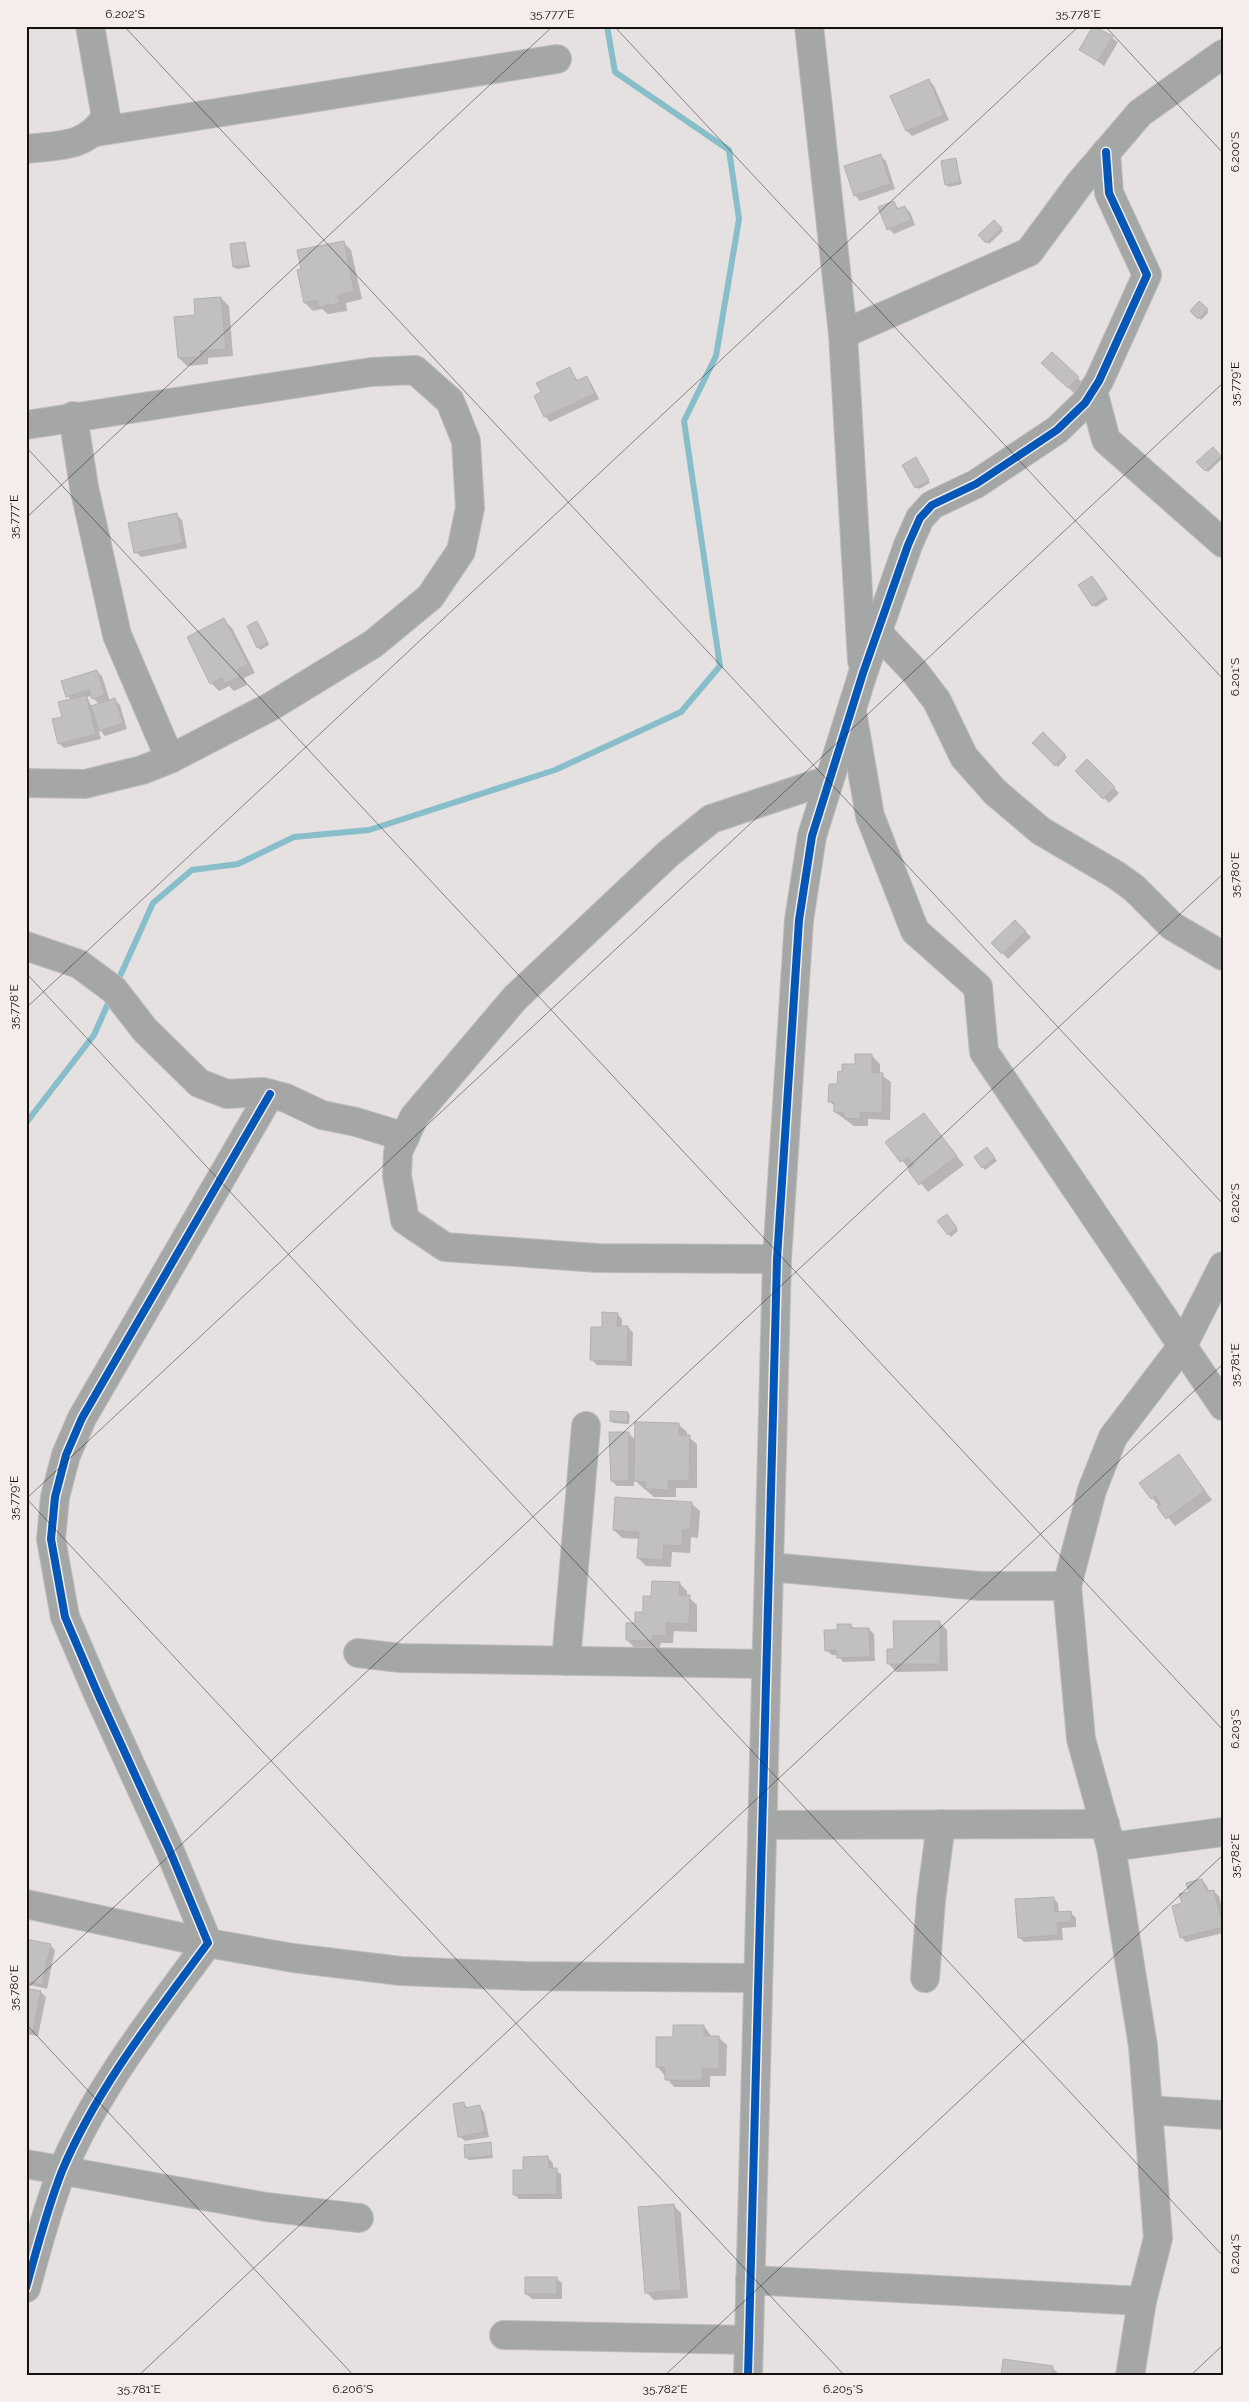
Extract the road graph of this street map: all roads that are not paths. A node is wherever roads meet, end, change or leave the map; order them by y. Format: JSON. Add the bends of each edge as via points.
{"nodes":[{"id":1,"x":90,"y":26,"type":"edge"},
{"id":2,"x":809,"y":26,"type":"edge"},
{"id":3,"x":1223,"y":54,"type":"edge"},
{"id":4,"x":557,"y":59,"type":"dead end"},
{"id":5,"x":96,"y":132,"type":"junction"},
{"id":6,"x":26,"y":149,"type":"edge"},
{"id":7,"x":1106,"y":152,"type":"junction"},
{"id":8,"x":843,"y":334,"type":"junction"},
{"id":9,"x":1093,"y":391,"type":"junction"},
{"id":10,"x":73,"y":416,"type":"junction"},
{"id":11,"x":26,"y":425,"type":"edge"},
{"id":12,"x":1223,"y":543,"type":"edge"},
{"id":13,"x":877,"y":632,"type":"junction"},
{"id":14,"x":863,"y":673,"type":"junction"},
{"id":15,"x":852,"y":708,"type":"junction"},
{"id":16,"x":170,"y":759,"type":"junction"},
{"id":17,"x":828,"y":780,"type":"junction"},
{"id":18,"x":26,"y":783,"type":"edge"},
{"id":19,"x":26,"y":946,"type":"edge"},
{"id":20,"x":1223,"y":956,"type":"edge"},
{"id":21,"x":270,"y":1094,"type":"junction"},
{"id":22,"x":405,"y":1137,"type":"junction"},
{"id":23,"x":777,"y":1259,"type":"junction"},
{"id":24,"x":1223,"y":1266,"type":"edge"},
{"id":25,"x":1183,"y":1345,"type":"junction"},
{"id":26,"x":1223,"y":1406,"type":"edge"},
{"id":27,"x":586,"y":1426,"type":"dead end"},
{"id":28,"x":769,"y":1567,"type":"junction"},
{"id":29,"x":1067,"y":1586,"type":"junction"},
{"id":30,"x":358,"y":1653,"type":"dead end"},
{"id":31,"x":566,"y":1661,"type":"junction"},
{"id":32,"x":766,"y":1664,"type":"junction"},
{"id":33,"x":941,"y":1824,"type":"junction"},
{"id":34,"x":762,"y":1825,"type":"junction"},
{"id":35,"x":1223,"y":1832,"type":"edge"},
{"id":36,"x":1108,"y":1836,"type":"junction"},
{"id":37,"x":26,"y":1904,"type":"edge"},
{"id":38,"x":208,"y":1943,"type":"junction"},
{"id":39,"x":758,"y":1978,"type":"junction"},
{"id":40,"x":925,"y":1978,"type":"dead end"},
{"id":41,"x":1148,"y":2110,"type":"junction"},
{"id":42,"x":1223,"y":2115,"type":"edge"},
{"id":43,"x":26,"y":2164,"type":"edge"},
{"id":44,"x":63,"y":2170,"type":"junction"},
{"id":45,"x":359,"y":2218,"type":"dead end"},
{"id":46,"x":750,"y":2280,"type":"junction"},
{"id":47,"x":26,"y":2288,"type":"edge"},
{"id":48,"x":1142,"y":2301,"type":"junction"},
{"id":49,"x":504,"y":2334,"type":"dead end"},
{"id":50,"x":749,"y":2340,"type":"junction"},
{"id":51,"x":748,"y":2376,"type":"edge"},
{"id":52,"x":1130,"y":2376,"type":"edge"}],
"edges":[{"from":1,"to":5,"type":"street","via":[[106,117]]},
{"from":2,"to":8,"type":"street"},
{"from":3,"to":7,"type":"street","via":[[1140,113]]},
{"from":4,"to":5,"type":"street"},
{"from":5,"to":6,"type":"street","via":[[79,142]]},
{"from":7,"to":8,"type":"street","via":[[1029,252]]},
{"from":7,"to":9,"type":"street","via":[[1109,193],[1147,276]]},
{"from":8,"to":14,"type":"street"},
{"from":9,"to":12,"type":"street","via":[[1106,440]]},
{"from":9,"to":13,"type":"street","via":[[1086,403],[1057,430],[976,484],[932,505],[920,518]]},
{"from":10,"to":11,"type":"street"},
{"from":10,"to":16,"type":"street","via":[[84,487],[117,635]]},
{"from":10,"to":16,"type":"street","via":[[207,399],[371,372],[415,370],[450,401],[466,442],[470,508],[461,552],[430,597],[373,644],[270,707]]},
{"from":13,"to":14,"type":"street"},
{"from":13,"to":20,"type":"street","via":[[937,701],[964,757],[995,792],[1041,831],[1134,888],[1172,926]]},
{"from":14,"to":15,"type":"street"},
{"from":15,"to":17,"type":"street"},
{"from":15,"to":25,"type":"street","via":[[870,816],[915,931],[978,987],[984,1052]]},
{"from":16,"to":18,"type":"street","via":[[142,770],[85,784]]},
{"from":17,"to":22,"type":"street","via":[[711,819],[668,854],[515,998],[414,1117]]},
{"from":17,"to":23,"type":"street","via":[[812,836],[799,920]]},
{"from":19,"to":21,"type":"street","via":[[79,964],[114,990],[145,1030],[198,1083],[227,1094]]},
{"from":21,"to":22,"type":"street","via":[[322,1115]]},
{"from":21,"to":38,"type":"street","via":[[82,1418],[66,1455],[55,1497],[51,1539],[65,1617]]},
{"from":22,"to":23,"type":"street","via":[[398,1152],[397,1176],[405,1220],[445,1247],[598,1258]]},
{"from":23,"to":28,"type":"street"},
{"from":24,"to":25,"type":"street"},
{"from":25,"to":26,"type":"street"},
{"from":25,"to":29,"type":"street","via":[[1113,1437],[1092,1490]]},
{"from":27,"to":31,"type":"street"},
{"from":28,"to":29,"type":"street","via":[[980,1586]]},
{"from":28,"to":32,"type":"street"},
{"from":29,"to":36,"type":"street","via":[[1081,1739]]},
{"from":30,"to":31,"type":"street","via":[[400,1658]]},
{"from":31,"to":32,"type":"street"},
{"from":32,"to":34,"type":"street"},
{"from":33,"to":34,"type":"street"},
{"from":33,"to":36,"type":"street"},
{"from":33,"to":40,"type":"street"},
{"from":34,"to":39,"type":"street"},
{"from":35,"to":36,"type":"street"},
{"from":36,"to":41,"type":"street","via":[[1143,2046]]},
{"from":37,"to":38,"type":"street"},
{"from":38,"to":39,"type":"street","via":[[293,1958],[400,1971],[525,1976]]},
{"from":38,"to":44,"type":"street","via":[[136,2040],[99,2099]]},
{"from":39,"to":46,"type":"street"},
{"from":41,"to":42,"type":"street"},
{"from":41,"to":48,"type":"street","via":[[1158,2238]]},
{"from":43,"to":44,"type":"street"},
{"from":44,"to":45,"type":"street","via":[[266,2207]]},
{"from":44,"to":47,"type":"street","via":[[43,2221]]},
{"from":46,"to":48,"type":"street"},
{"from":46,"to":50,"type":"street"},
{"from":48,"to":52,"type":"street"},
{"from":49,"to":50,"type":"street"},
{"from":50,"to":51,"type":"street"}]}
